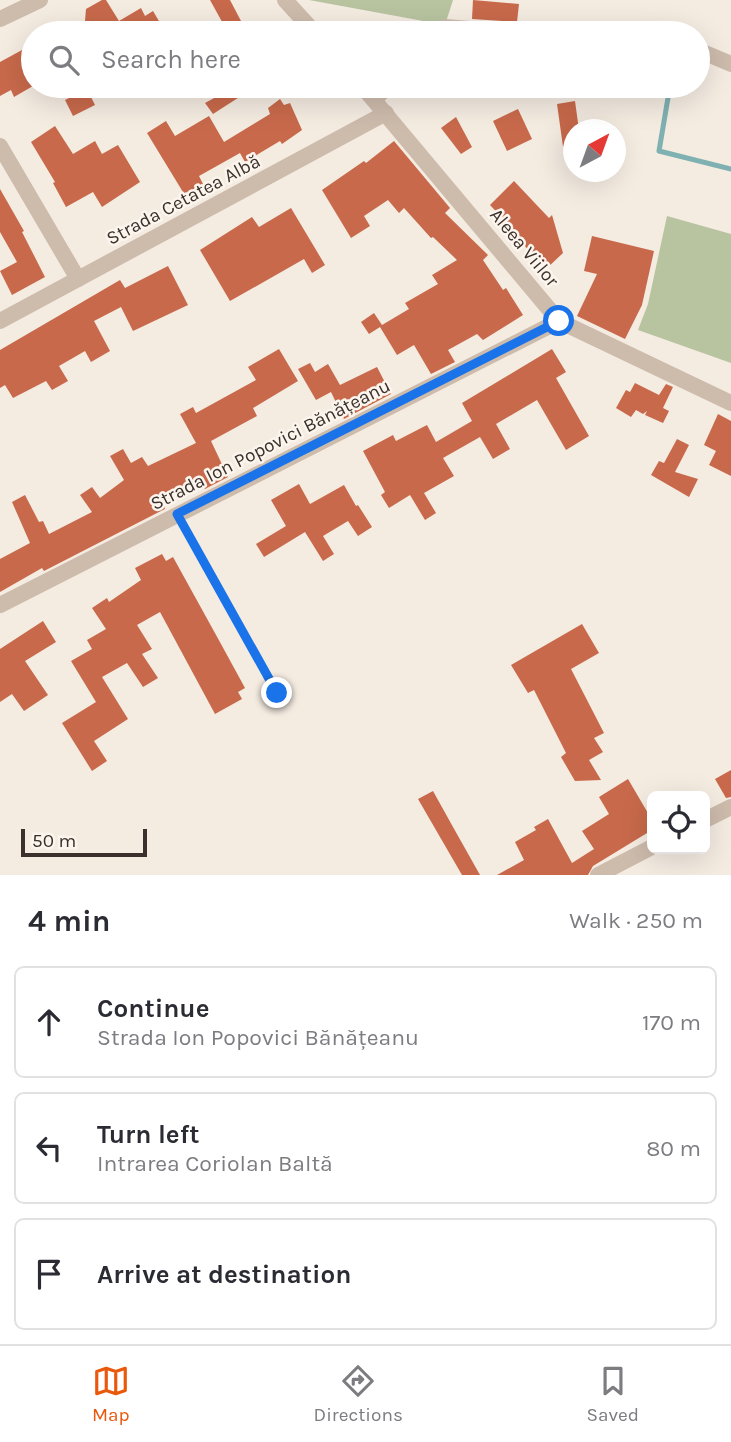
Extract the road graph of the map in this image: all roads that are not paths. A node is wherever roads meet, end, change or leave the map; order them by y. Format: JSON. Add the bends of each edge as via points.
{"nodes":[{"id":1,"x":40,"y":0,"type":"edge"},
{"id":2,"x":285,"y":0,"type":"edge"},
{"id":3,"x":0,"y":19,"type":"edge"},
{"id":4,"x":304,"y":21,"type":"edge"},
{"id":5,"x":710,"y":55,"type":"edge"},
{"id":6,"x":731,"y":64,"type":"edge"},
{"id":7,"x":375,"y":99,"type":"edge"},
{"id":8,"x":386,"y":113,"type":"junction"},
{"id":9,"x":0,"y":146,"type":"edge"},
{"id":10,"x":79,"y":279,"type":"junction"},
{"id":11,"x":0,"y":321,"type":"edge"},
{"id":12,"x":559,"y":321,"type":"junction"},
{"id":13,"x":731,"y":404,"type":"edge"},
{"id":14,"x":177,"y":514,"type":"junction"},
{"id":15,"x":0,"y":605,"type":"edge"},
{"id":16,"x":277,"y":693,"type":"dead end"},
{"id":17,"x":731,"y":807,"type":"edge"},
{"id":18,"x":710,"y":818,"type":"edge"},
{"id":19,"x":647,"y":850,"type":"edge"},
{"id":20,"x":598,"y":875,"type":"edge"}],
"edges":[{"from":1,"to":3,"type":"street"},
{"from":2,"to":4,"type":"street"},
{"from":5,"to":6,"type":"street"},
{"from":7,"to":8,"type":"street","name":"Aleea Viilor"},
{"from":8,"to":10,"type":"street","name":"Strada Cetatea Albă"},
{"from":8,"to":12,"type":"street","name":"Aleea Viilor"},
{"from":9,"to":10,"type":"street"},
{"from":10,"to":11,"type":"street","name":"Strada Cetatea Albă"},
{"from":12,"to":13,"type":"street","name":"Aleea Viilor"},
{"from":12,"to":14,"type":"street","name":"Strada Ion Popovici Bănățeanu"},
{"from":14,"to":15,"type":"street","name":"Strada Ion Popovici Bănățeanu"},
{"from":14,"to":16,"type":"lane"},
{"from":17,"to":18,"type":"street"},
{"from":19,"to":20,"type":"street"}]}
